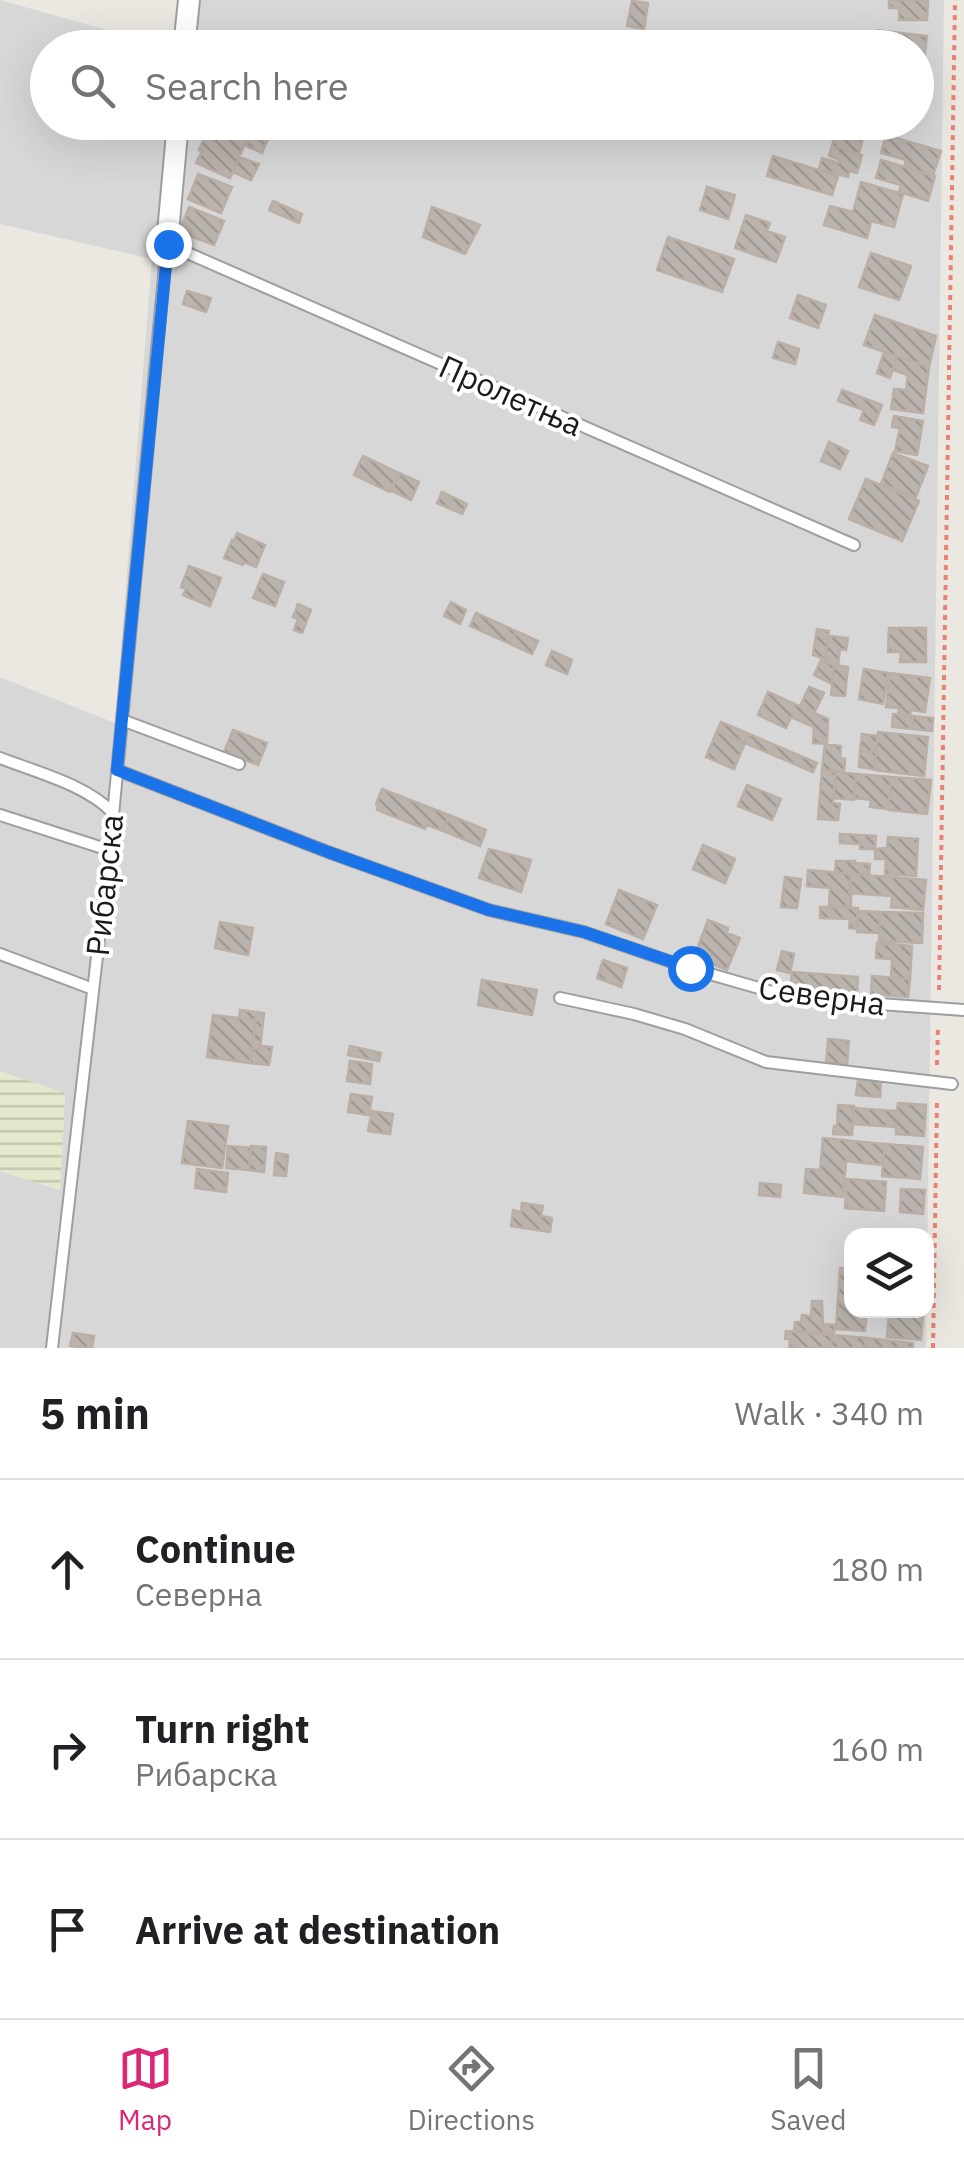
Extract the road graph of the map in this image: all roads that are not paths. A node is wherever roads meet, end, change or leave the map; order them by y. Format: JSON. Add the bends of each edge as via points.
{"nodes":[{"id":1,"x":189,"y":0,"type":"edge"},
{"id":2,"x":186,"y":30,"type":"edge"},
{"id":3,"x":177,"y":140,"type":"edge"},
{"id":4,"x":168,"y":244,"type":"junction"},
{"id":5,"x":854,"y":545,"type":"dead end"},
{"id":6,"x":122,"y":720,"type":"junction"},
{"id":7,"x":0,"y":758,"type":"edge"},
{"id":8,"x":239,"y":764,"type":"dead end"},
{"id":9,"x":117,"y":770,"type":"junction"},
{"id":10,"x":113,"y":813,"type":"junction"},
{"id":11,"x":0,"y":816,"type":"edge"},
{"id":12,"x":109,"y":850,"type":"junction"},
{"id":13,"x":0,"y":954,"type":"edge"},
{"id":14,"x":93,"y":989,"type":"junction"},
{"id":15,"x":560,"y":998,"type":"dead end"},
{"id":16,"x":964,"y":1010,"type":"edge"},
{"id":17,"x":952,"y":1084,"type":"dead end"},
{"id":18,"x":52,"y":1348,"type":"edge"}],
"edges":[{"from":1,"to":2,"type":"street"},
{"from":3,"to":4,"type":"street","name":"Рибарска"},
{"from":4,"to":5,"type":"lane","name":"Пролетња"},
{"from":4,"to":6,"type":"lane","name":"Рибарска"},
{"from":6,"to":8,"type":"lane"},
{"from":6,"to":9,"type":"lane","name":"Рибарска"},
{"from":7,"to":10,"type":"lane","via":[[87,793]]},
{"from":9,"to":10,"type":"lane","name":"Рибарска"},
{"from":9,"to":16,"type":"lane","name":"Северна","via":[[489,910],[584,932],[690,968],[796,998]]},
{"from":10,"to":12,"type":"lane","name":"Рибарска"},
{"from":11,"to":12,"type":"lane"},
{"from":12,"to":14,"type":"lane","name":"Рибарска"},
{"from":13,"to":14,"type":"lane"},
{"from":14,"to":18,"type":"lane","name":"Рибарска"},
{"from":15,"to":17,"type":"lane","via":[[685,1029],[766,1062]]}]}
